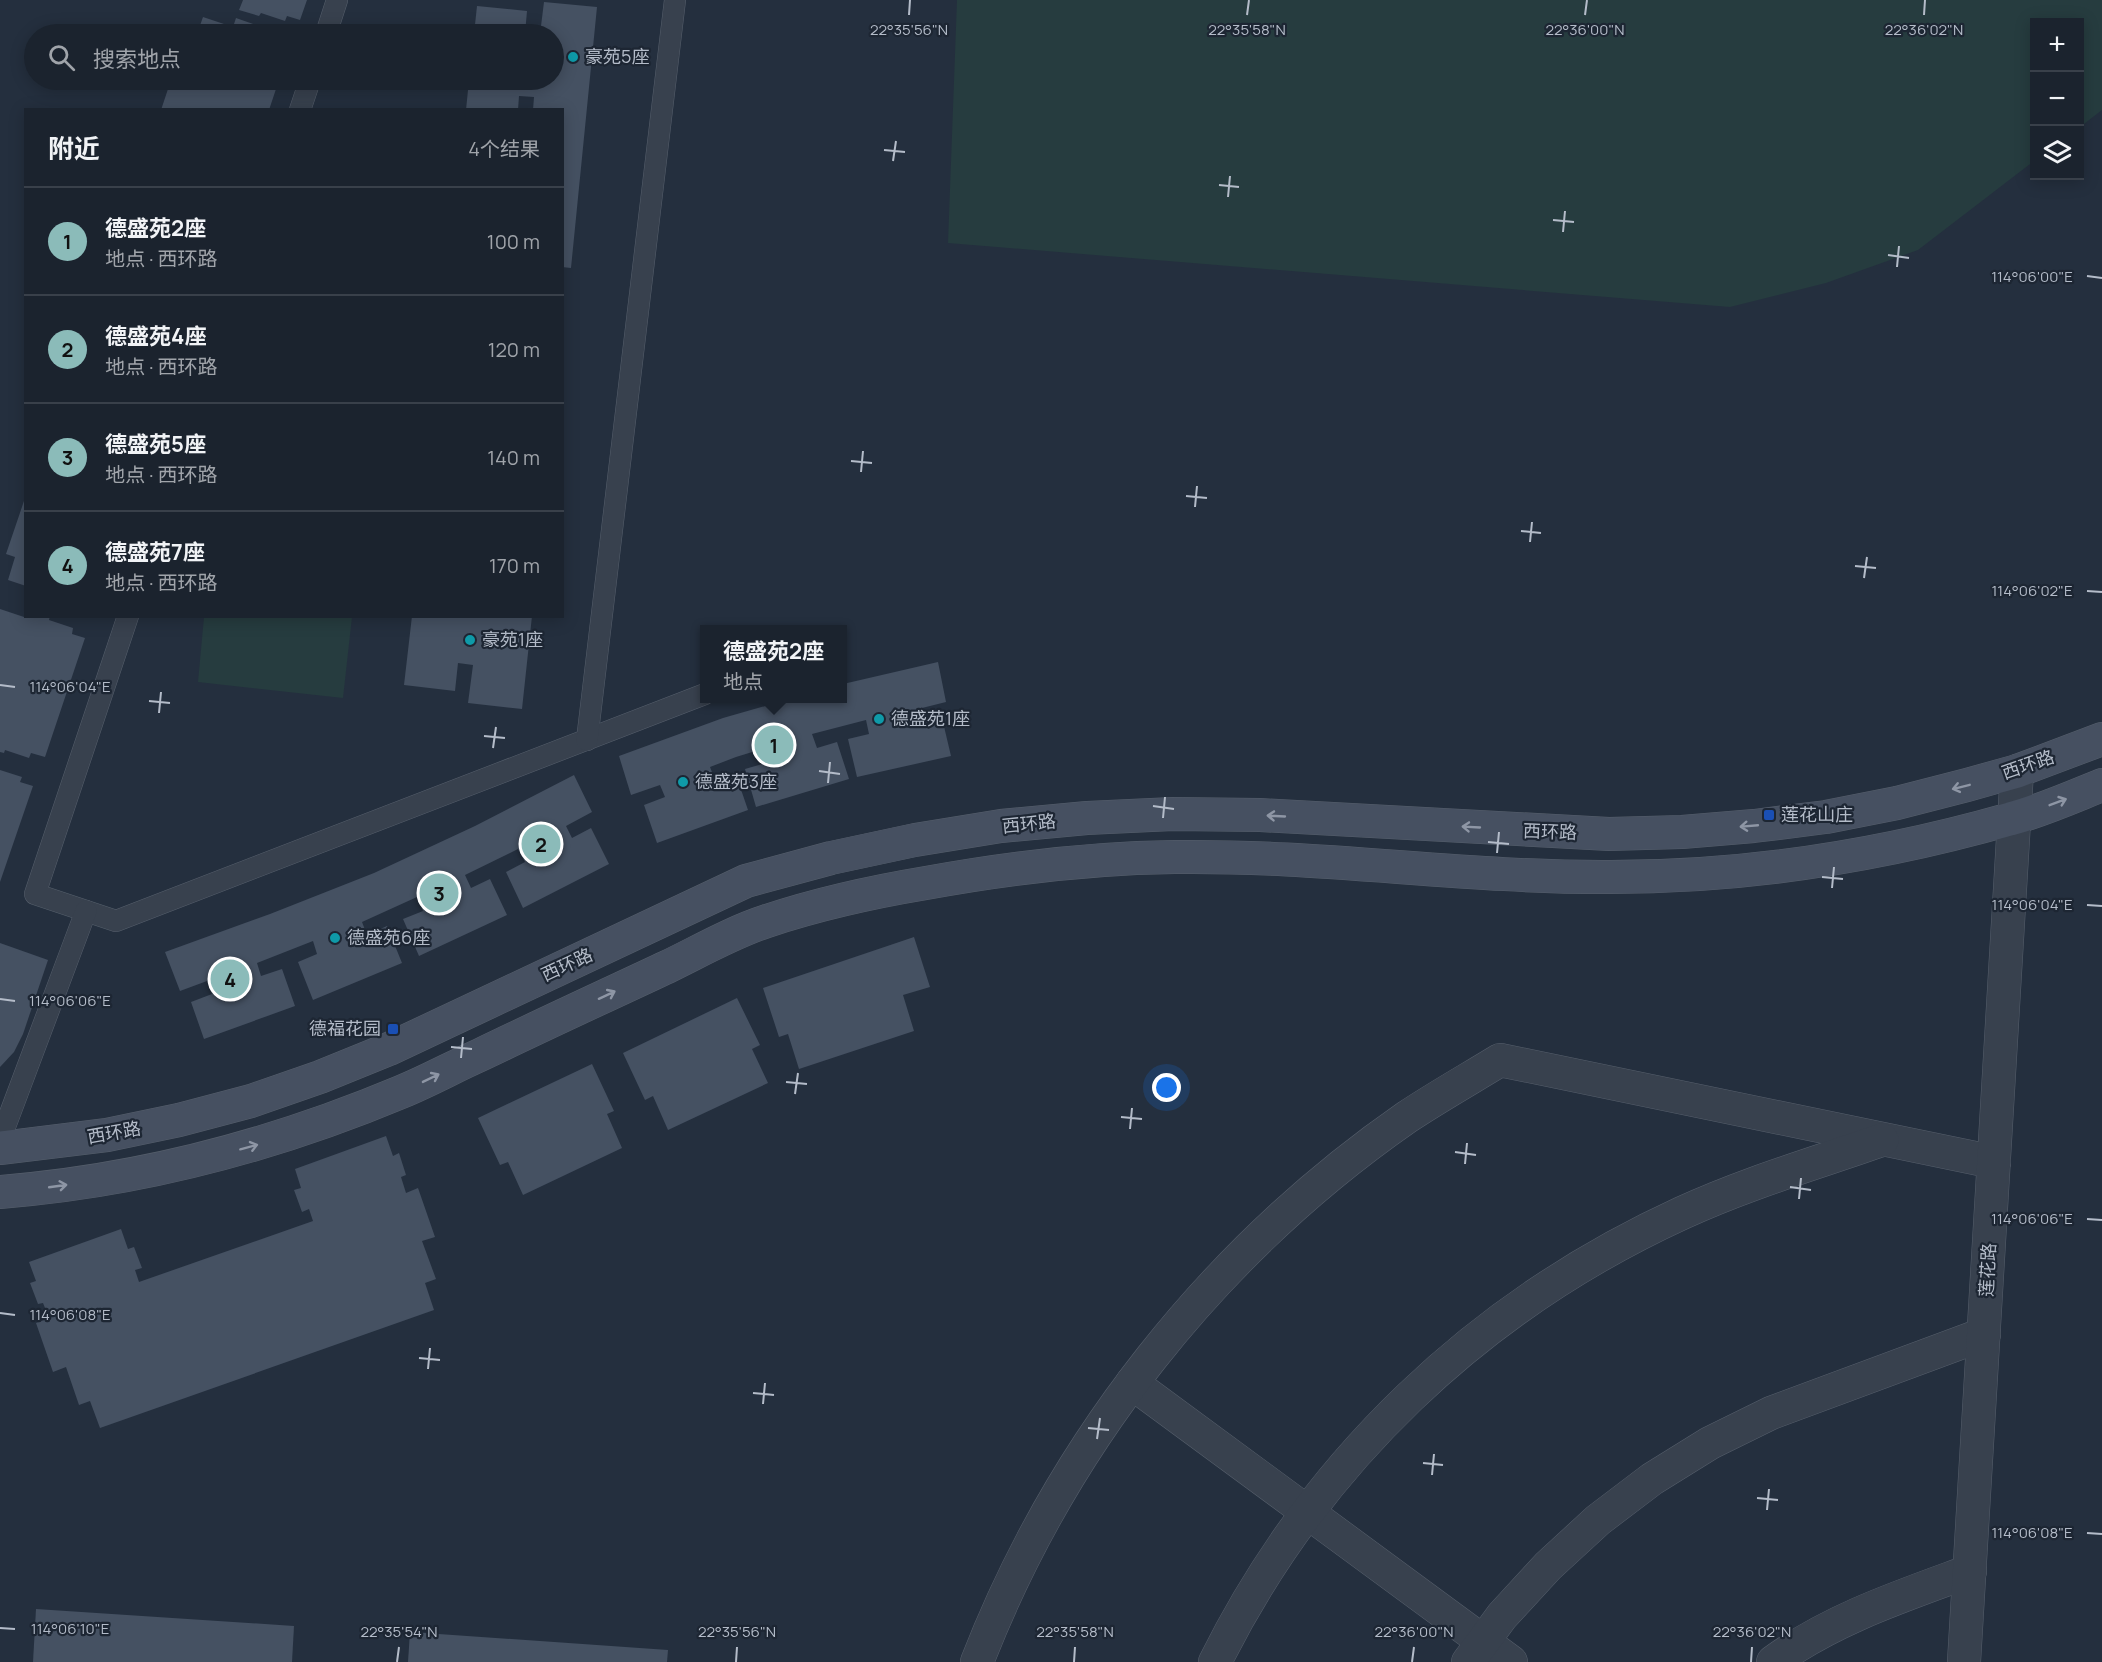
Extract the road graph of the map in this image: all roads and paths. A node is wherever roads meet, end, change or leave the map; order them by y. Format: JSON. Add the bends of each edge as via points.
{"nodes":[{"id":1,"x":337,"y":0,"type":"edge"},
{"id":2,"x":675,"y":0,"type":"edge"},
{"id":3,"x":329,"y":24,"type":"edge"},
{"id":4,"x":307,"y":90,"type":"edge"},
{"id":5,"x":301,"y":108,"type":"edge"},
{"id":6,"x":127,"y":618,"type":"edge"},
{"id":7,"x":700,"y":696,"type":"edge"},
{"id":8,"x":2102,"y":739,"type":"edge"},
{"id":9,"x":587,"y":740,"type":"junction"},
{"id":10,"x":2017,"y":771,"type":"junction"},
{"id":11,"x":2102,"y":785,"type":"edge"},
{"id":12,"x":2014,"y":818,"type":"junction"},
{"id":13,"x":86,"y":911,"type":"junction"},
{"id":14,"x":1884,"y":1139,"type":"junction"},
{"id":15,"x":0,"y":1140,"type":"edge"},
{"id":16,"x":0,"y":1148,"type":"edge"},
{"id":17,"x":1994,"y":1162,"type":"junction"},
{"id":18,"x":0,"y":1192,"type":"edge"},
{"id":19,"x":1984,"y":1334,"type":"junction"},
{"id":20,"x":1132,"y":1383,"type":"junction"},
{"id":21,"x":1307,"y":1512,"type":"junction"},
{"id":22,"x":1970,"y":1571,"type":"junction"},
{"id":23,"x":1475,"y":1652,"type":"edge"},
{"id":24,"x":977,"y":1662,"type":"edge"},
{"id":25,"x":1215,"y":1662,"type":"edge"},
{"id":26,"x":1510,"y":1662,"type":"edge"},
{"id":27,"x":1773,"y":1662,"type":"edge"},
{"id":28,"x":1964,"y":1662,"type":"edge"}],
"edges":[{"from":1,"to":3,"type":"lane"},
{"from":2,"to":9,"type":"lane"},
{"from":4,"to":5,"type":"lane"},
{"from":6,"to":13,"type":"lane","via":[[35,894]]},
{"from":7,"to":9,"type":"lane"},
{"from":8,"to":10,"type":"main road","name":"西环路"},
{"from":9,"to":13,"type":"lane","via":[[116,921]]},
{"from":10,"to":12,"type":"street","name":"莲花路"},
{"from":10,"to":16,"type":"main road","name":"西环路","one_way":true,"via":[[1897,803],[1826,817],[1682,832],[1599,834],[1260,815],[1173,814],[1033,823],[915,840],[747,881],[389,1050],[251,1101],[107,1135]]},
{"from":12,"to":11,"type":"main road","one_way":true},
{"from":12,"to":17,"type":"street","name":"莲花路"},
{"from":18,"to":12,"type":"main road","one_way":true,"via":[[115,1178],[190,1163],[336,1119],[407,1090],[762,922],[924,883],[1090,861],[1174,857],[1545,876],[1684,876],[1833,860]]},
{"from":13,"to":15,"type":"lane"},
{"from":14,"to":17,"type":"street"},
{"from":14,"to":20,"type":"street","via":[[1500,1060],[1407,1117],[1321,1183],[1241,1256],[1168,1335]]},
{"from":14,"to":21,"type":"street","via":[[1684,1212],[1605,1251],[1530,1298],[1460,1352],[1395,1411]]},
{"from":17,"to":19,"type":"street","name":"莲花路"},
{"from":19,"to":22,"type":"street","name":"莲花路"},
{"from":19,"to":23,"type":"street","via":[[1772,1413],[1652,1479],[1598,1520],[1548,1566]]},
{"from":20,"to":21,"type":"street"},
{"from":20,"to":24,"type":"street","via":[[1102,1422],[1045,1514],[997,1611]]},
{"from":21,"to":23,"type":"street"},
{"from":21,"to":25,"type":"street","via":[[1241,1612]]},
{"from":22,"to":27,"type":"street","via":[[1859,1613]]},
{"from":22,"to":28,"type":"street","name":"莲花路"},
{"from":23,"to":26,"type":"street"}]}
